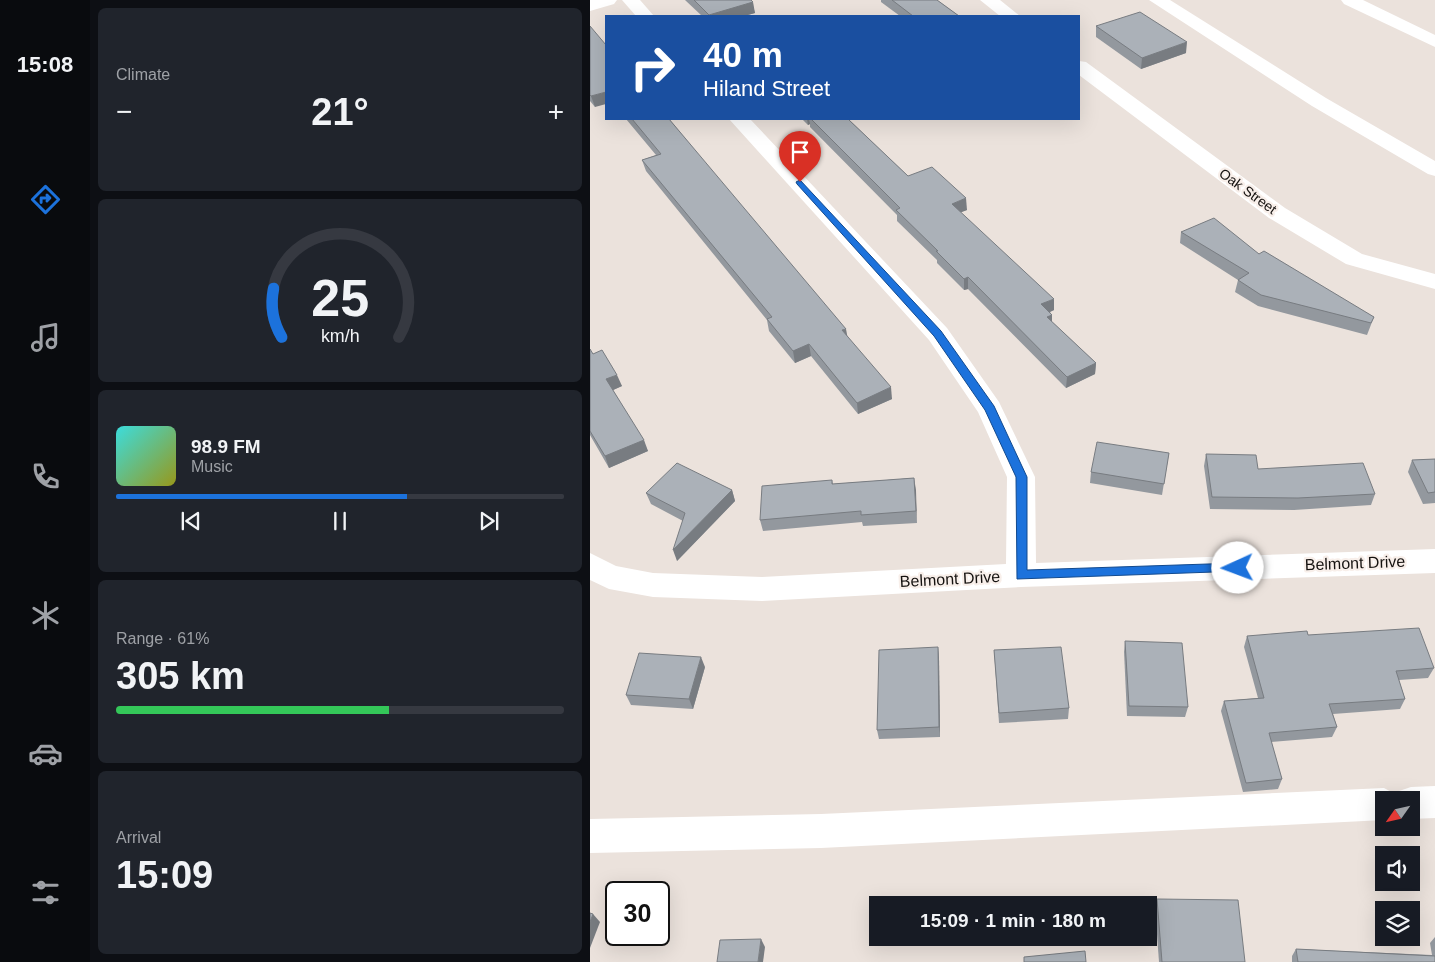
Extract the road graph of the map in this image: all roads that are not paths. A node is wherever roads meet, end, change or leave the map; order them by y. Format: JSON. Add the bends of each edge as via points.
{"nodes":[{"id":1,"x":608,"y":0,"type":"edge"},
{"id":2,"x":630,"y":0,"type":"edge"},
{"id":3,"x":989,"y":0,"type":"edge"},
{"id":4,"x":1158,"y":0,"type":"edge"},
{"id":5,"x":1350,"y":0,"type":"edge"},
{"id":6,"x":590,"y":6,"type":"edge"},
{"id":7,"x":644,"y":15,"type":"edge"},
{"id":8,"x":1010,"y":15,"type":"edge"},
{"id":9,"x":1435,"y":42,"type":"edge"},
{"id":10,"x":1080,"y":67,"type":"edge"},
{"id":11,"x":740,"y":120,"type":"edge"},
{"id":12,"x":1435,"y":170,"type":"edge"},
{"id":13,"x":1435,"y":282,"type":"edge"},
{"id":14,"x":1435,"y":561,"type":"edge"},
{"id":15,"x":590,"y":565,"type":"edge"},
{"id":16,"x":1021,"y":575,"type":"junction"},
{"id":17,"x":1435,"y":802,"type":"edge"},
{"id":18,"x":1420,"y":803,"type":"edge"},
{"id":19,"x":1375,"y":804,"type":"edge"},
{"id":20,"x":590,"y":836,"type":"edge"}],
"edges":[{"from":1,"to":6,"type":"street"},
{"from":2,"to":7,"type":"street"},
{"from":3,"to":8,"type":"street"},
{"from":4,"to":12,"type":"street","via":[[1319,102]]},
{"from":5,"to":9,"type":"street"},
{"from":10,"to":13,"type":"street","name":"Oak Street","via":[[1277,212],[1311,233],[1354,259]]},
{"from":11,"to":16,"type":"street","via":[[938,334],[990,409],[1021,477]]},
{"from":14,"to":16,"type":"street","name":"Belmont Drive"},
{"from":15,"to":16,"type":"street","name":"Belmont Drive","via":[[608,577],[653,585],[762,589]]},
{"from":17,"to":18,"type":"street"},
{"from":19,"to":20,"type":"street","via":[[831,830]]}]}
